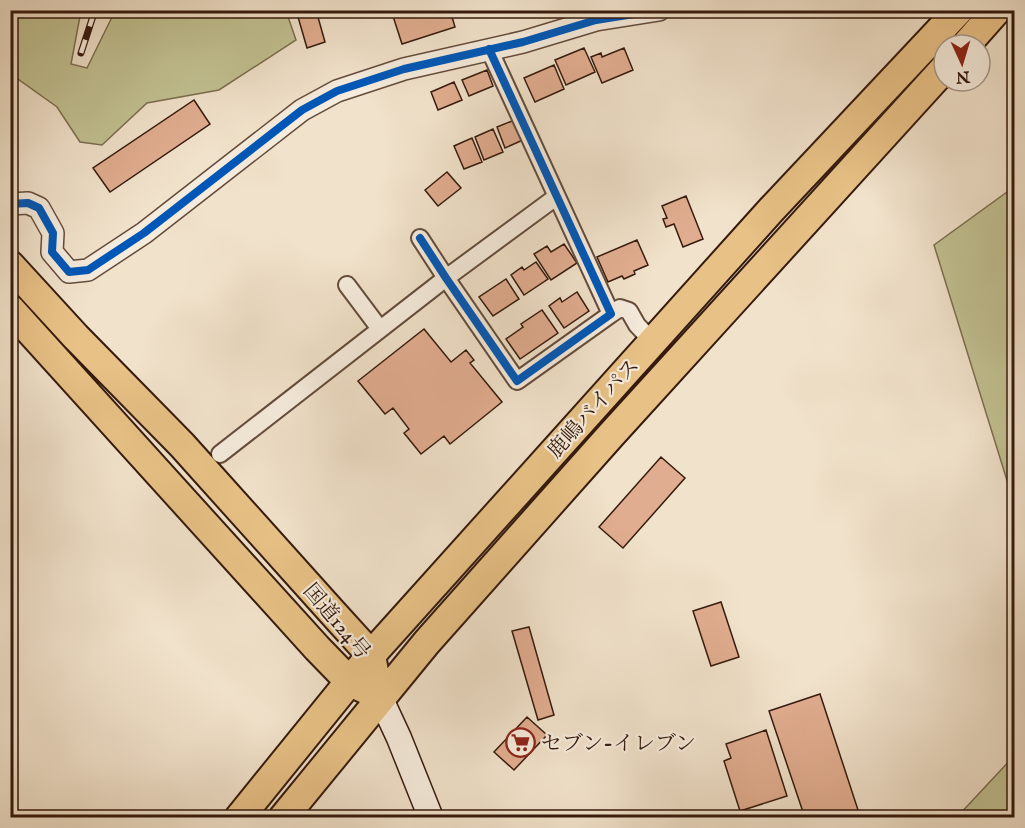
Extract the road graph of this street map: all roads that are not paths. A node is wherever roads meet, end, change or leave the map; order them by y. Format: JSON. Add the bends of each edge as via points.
{"nodes":[{"id":1,"x":659,"y":10,"type":"edge"},
{"id":2,"x":959,"y":10,"type":"edge"},
{"id":3,"x":997,"y":10,"type":"edge"},
{"id":4,"x":977,"y":33,"type":"edge"},
{"id":5,"x":489,"y":49,"type":"junction"},
{"id":6,"x":932,"y":82,"type":"edge"},
{"id":7,"x":552,"y":200,"type":"dead end"},
{"id":8,"x":10,"y":204,"type":"edge"},
{"id":9,"x":420,"y":238,"type":"dead end"},
{"id":10,"x":10,"y":265,"type":"edge"},
{"id":11,"x":446,"y":278,"type":"junction"},
{"id":12,"x":346,"y":285,"type":"dead end"},
{"id":13,"x":10,"y":309,"type":"edge"},
{"id":14,"x":611,"y":314,"type":"junction"},
{"id":15,"x":381,"y":329,"type":"junction"},
{"id":16,"x":653,"y":342,"type":"junction"},
{"id":17,"x":220,"y":454,"type":"dead end"},
{"id":18,"x":371,"y":655,"type":"junction"},
{"id":19,"x":349,"y":681,"type":"junction"},
{"id":20,"x":380,"y":697,"type":"junction"},
{"id":21,"x":239,"y":818,"type":"edge"},
{"id":22,"x":283,"y":818,"type":"edge"},
{"id":23,"x":431,"y":818,"type":"edge"}],
"edges":[{"from":1,"to":5,"type":"street","via":[[596,20]]},
{"from":2,"to":16,"type":"highway","name":"鹿嶋バイパス"},
{"from":3,"to":4,"type":"highway"},
{"from":5,"to":8,"type":"street","via":[[404,69],[337,91],[302,110],[144,233],[88,270],[69,272],[52,252],[53,233],[39,208],[28,203]]},
{"from":5,"to":14,"type":"street"},
{"from":6,"to":20,"type":"highway","name":"鹿嶋バイパス","via":[[611,435]]},
{"from":7,"to":11,"type":"street"},
{"from":9,"to":11,"type":"street"},
{"from":10,"to":18,"type":"highway","name":"国道124号","via":[[182,445]]},
{"from":11,"to":14,"type":"street","via":[[517,381]]},
{"from":11,"to":15,"type":"street"},
{"from":12,"to":15,"type":"street"},
{"from":13,"to":19,"type":"highway","name":"国道124号"},
{"from":14,"to":16,"type":"street","via":[[620,308],[629,311]]},
{"from":15,"to":17,"type":"street"},
{"from":16,"to":18,"type":"highway","name":"鹿嶋バイパス"},
{"from":18,"to":19,"type":"highway","name":"鹿嶋バイパス"},
{"from":18,"to":20,"type":"highway","name":"国道124号"},
{"from":19,"to":20,"type":"highway","name":"国道124号"},
{"from":19,"to":21,"type":"highway","name":"鹿嶋バイパス"},
{"from":20,"to":22,"type":"highway","name":"鹿嶋バイパス"},
{"from":20,"to":23,"type":"main road"}]}
